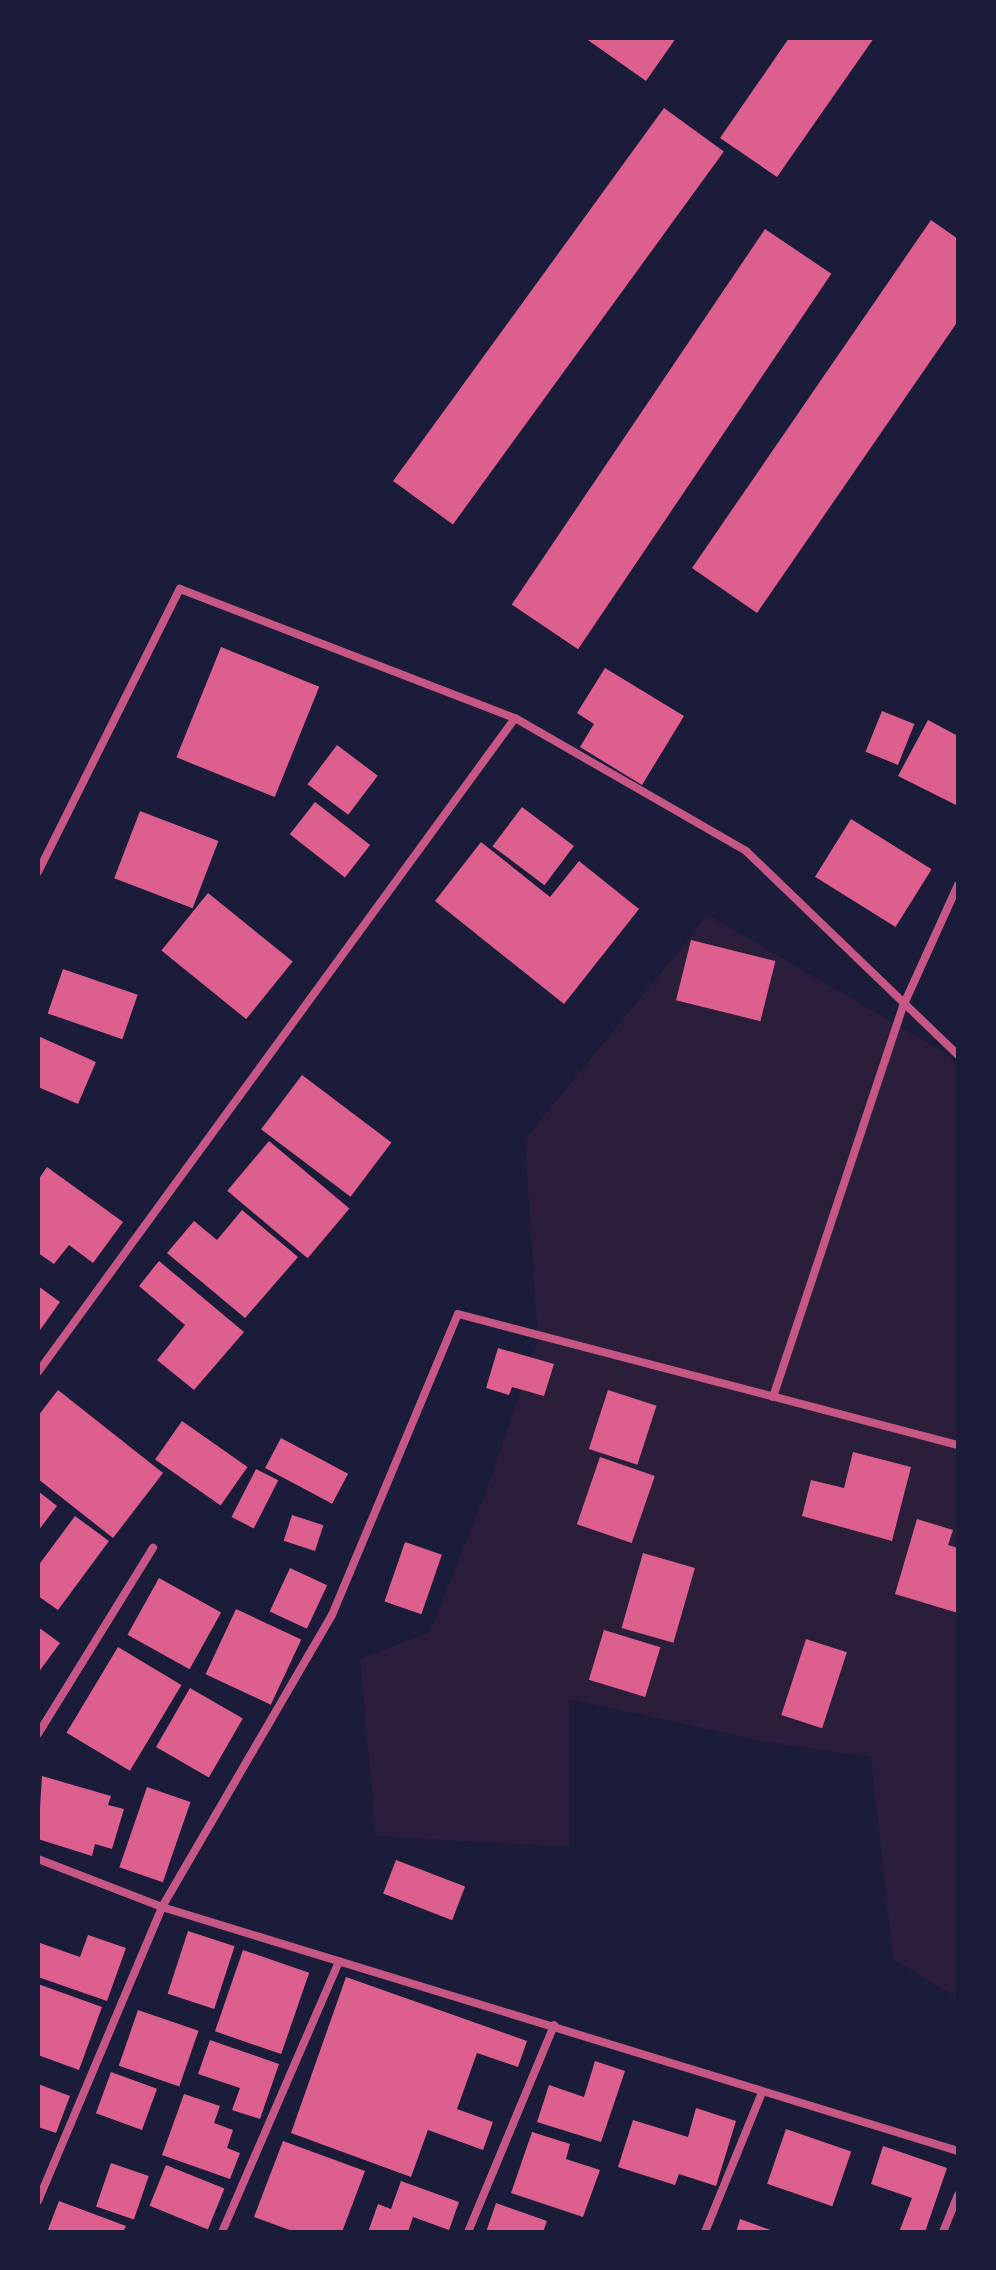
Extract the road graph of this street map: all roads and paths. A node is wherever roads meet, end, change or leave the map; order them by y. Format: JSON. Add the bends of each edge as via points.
{"nodes":[{"id":1,"x":515,"y":718,"type":"junction"},
{"id":2,"x":38,"y":872,"type":"edge"},
{"id":3,"x":958,"y":885,"type":"edge"},
{"id":4,"x":904,"y":1004,"type":"junction"},
{"id":5,"x":958,"y":1055,"type":"edge"},
{"id":6,"x":38,"y":1372,"type":"edge"},
{"id":7,"x":773,"y":1397,"type":"junction"},
{"id":8,"x":958,"y":1445,"type":"edge"},
{"id":9,"x":153,"y":1548,"type":"dead end"},
{"id":10,"x":38,"y":1734,"type":"edge"},
{"id":11,"x":38,"y":1859,"type":"edge"},
{"id":12,"x":162,"y":1907,"type":"junction"},
{"id":13,"x":339,"y":1961,"type":"junction"},
{"id":14,"x":554,"y":2025,"type":"junction"},
{"id":15,"x":762,"y":2092,"type":"junction"},
{"id":16,"x":958,"y":2151,"type":"edge"},
{"id":17,"x":958,"y":2195,"type":"edge"},
{"id":18,"x":38,"y":2201,"type":"edge"},
{"id":19,"x":222,"y":2232,"type":"edge"},
{"id":20,"x":468,"y":2232,"type":"edge"},
{"id":21,"x":705,"y":2232,"type":"edge"},
{"id":22,"x":943,"y":2232,"type":"edge"}],
"edges":[{"from":1,"to":2,"type":"street","via":[[180,589]]},
{"from":1,"to":4,"type":"street","via":[[746,851]]},
{"from":1,"to":6,"type":"street"},
{"from":3,"to":4,"type":"street"},
{"from":4,"to":5,"type":"street"},
{"from":4,"to":7,"type":"street"},
{"from":7,"to":8,"type":"street"},
{"from":7,"to":12,"type":"street","via":[[458,1314],[332,1615]]},
{"from":9,"to":10,"type":"street"},
{"from":11,"to":12,"type":"street"},
{"from":12,"to":13,"type":"street"},
{"from":12,"to":18,"type":"street"},
{"from":13,"to":14,"type":"street"},
{"from":13,"to":19,"type":"street"},
{"from":14,"to":15,"type":"street"},
{"from":14,"to":20,"type":"street"},
{"from":15,"to":16,"type":"street"},
{"from":15,"to":21,"type":"street"},
{"from":17,"to":22,"type":"street"}]}
